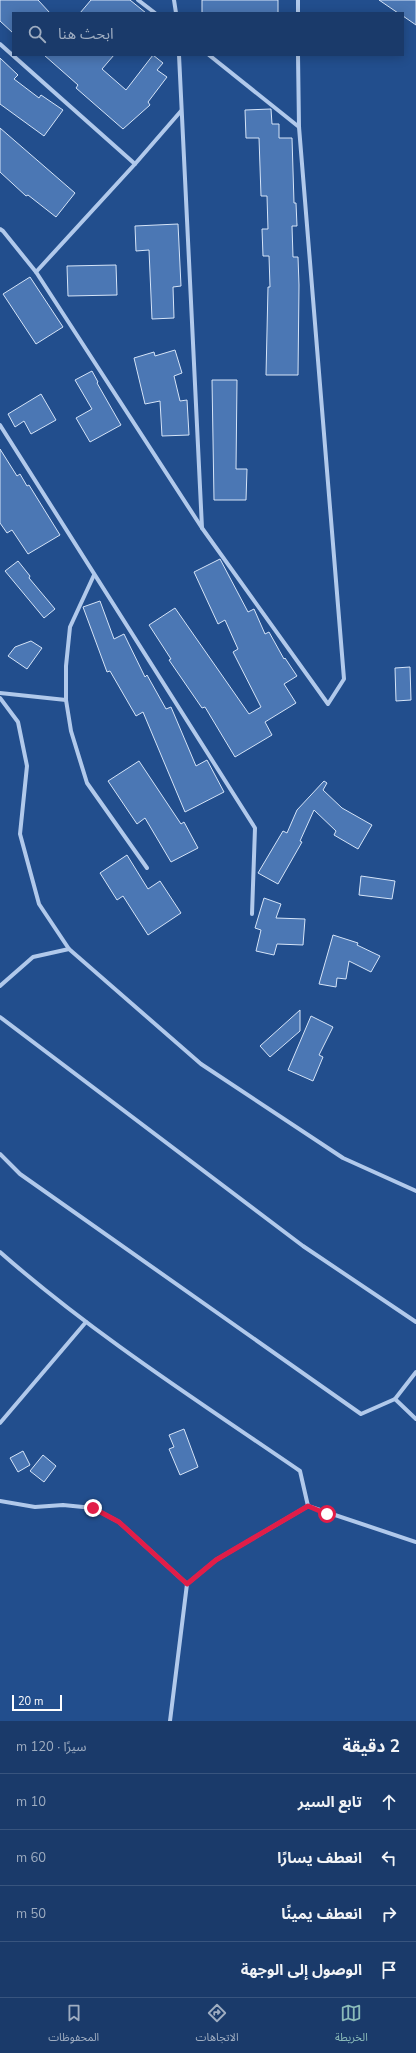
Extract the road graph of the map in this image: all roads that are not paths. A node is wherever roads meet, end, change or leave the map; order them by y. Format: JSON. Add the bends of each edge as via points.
{"nodes":[{"id":1,"x":138,"y":0,"type":"edge"},
{"id":2,"x":174,"y":0,"type":"edge"},
{"id":3,"x":298,"y":0,"type":"edge"},
{"id":4,"x":154,"y":12,"type":"edge"},
{"id":5,"x":176,"y":12,"type":"edge"},
{"id":6,"x":298,"y":12,"type":"edge"},
{"id":7,"x":0,"y":44,"type":"edge"},
{"id":8,"x":12,"y":55,"type":"edge"},
{"id":9,"x":14,"y":56,"type":"edge"},
{"id":10,"x":179,"y":56,"type":"edge"},
{"id":11,"x":210,"y":56,"type":"edge"},
{"id":12,"x":298,"y":56,"type":"edge"},
{"id":13,"x":181,"y":111,"type":"junction"},
{"id":14,"x":299,"y":127,"type":"junction"},
{"id":15,"x":135,"y":164,"type":"junction"},
{"id":16,"x":0,"y":229,"type":"edge"},
{"id":17,"x":36,"y":272,"type":"junction"},
{"id":18,"x":0,"y":425,"type":"edge"},
{"id":19,"x":202,"y":528,"type":"junction"},
{"id":20,"x":94,"y":574,"type":"junction"},
{"id":21,"x":0,"y":693,"type":"edge"},
{"id":22,"x":0,"y":698,"type":"edge"},
{"id":23,"x":66,"y":700,"type":"junction"},
{"id":24,"x":147,"y":868,"type":"dead end"},
{"id":25,"x":252,"y":914,"type":"dead end"},
{"id":26,"x":69,"y":949,"type":"junction"},
{"id":27,"x":0,"y":986,"type":"edge"},
{"id":28,"x":0,"y":1017,"type":"edge"},
{"id":29,"x":0,"y":1154,"type":"edge"},
{"id":30,"x":416,"y":1191,"type":"edge"},
{"id":31,"x":0,"y":1252,"type":"edge"},
{"id":32,"x":86,"y":1322,"type":"junction"},
{"id":33,"x":416,"y":1322,"type":"edge"},
{"id":34,"x":416,"y":1372,"type":"edge"},
{"id":35,"x":395,"y":1399,"type":"junction"},
{"id":36,"x":416,"y":1420,"type":"edge"},
{"id":37,"x":0,"y":1423,"type":"edge"},
{"id":38,"x":0,"y":1500,"type":"edge"},
{"id":39,"x":308,"y":1506,"type":"junction"},
{"id":40,"x":416,"y":1542,"type":"edge"},
{"id":41,"x":187,"y":1584,"type":"junction"},
{"id":42,"x":170,"y":1721,"type":"edge"}],
"edges":[{"from":1,"to":4,"type":"street"},
{"from":2,"to":5,"type":"street"},
{"from":3,"to":6,"type":"street"},
{"from":7,"to":8,"type":"street"},
{"from":9,"to":15,"type":"street"},
{"from":10,"to":13,"type":"street"},
{"from":11,"to":14,"type":"street"},
{"from":12,"to":14,"type":"street"},
{"from":13,"to":15,"type":"street"},
{"from":13,"to":19,"type":"street"},
{"from":14,"to":19,"type":"street","via":[[344,679],[328,704]]},
{"from":15,"to":17,"type":"street"},
{"from":16,"to":17,"type":"street"},
{"from":17,"to":19,"type":"street"},
{"from":18,"to":20,"type":"street"},
{"from":20,"to":23,"type":"street","via":[[70,627]]},
{"from":20,"to":25,"type":"street","via":[[255,828]]},
{"from":21,"to":23,"type":"street"},
{"from":22,"to":26,"type":"street","via":[[18,722],[27,766],[20,834],[39,904]]},
{"from":23,"to":24,"type":"street","via":[[71,731],[87,783]]},
{"from":26,"to":27,"type":"street","via":[[33,957]]},
{"from":26,"to":30,"type":"street","via":[[201,1064],[343,1158]]},
{"from":28,"to":33,"type":"street","via":[[303,1246]]},
{"from":29,"to":35,"type":"street","via":[[20,1174],[361,1414]]},
{"from":31,"to":32,"type":"street","via":[[45,1292]]},
{"from":32,"to":37,"type":"street"},
{"from":32,"to":39,"type":"street","via":[[134,1358],[300,1471]]},
{"from":34,"to":35,"type":"street"},
{"from":35,"to":36,"type":"street"},
{"from":38,"to":41,"type":"street","via":[[35,1507],[63,1505],[93,1508],[119,1522]]},
{"from":39,"to":40,"type":"street"},
{"from":39,"to":41,"type":"street","via":[[216,1560]]},
{"from":41,"to":42,"type":"street"}]}
